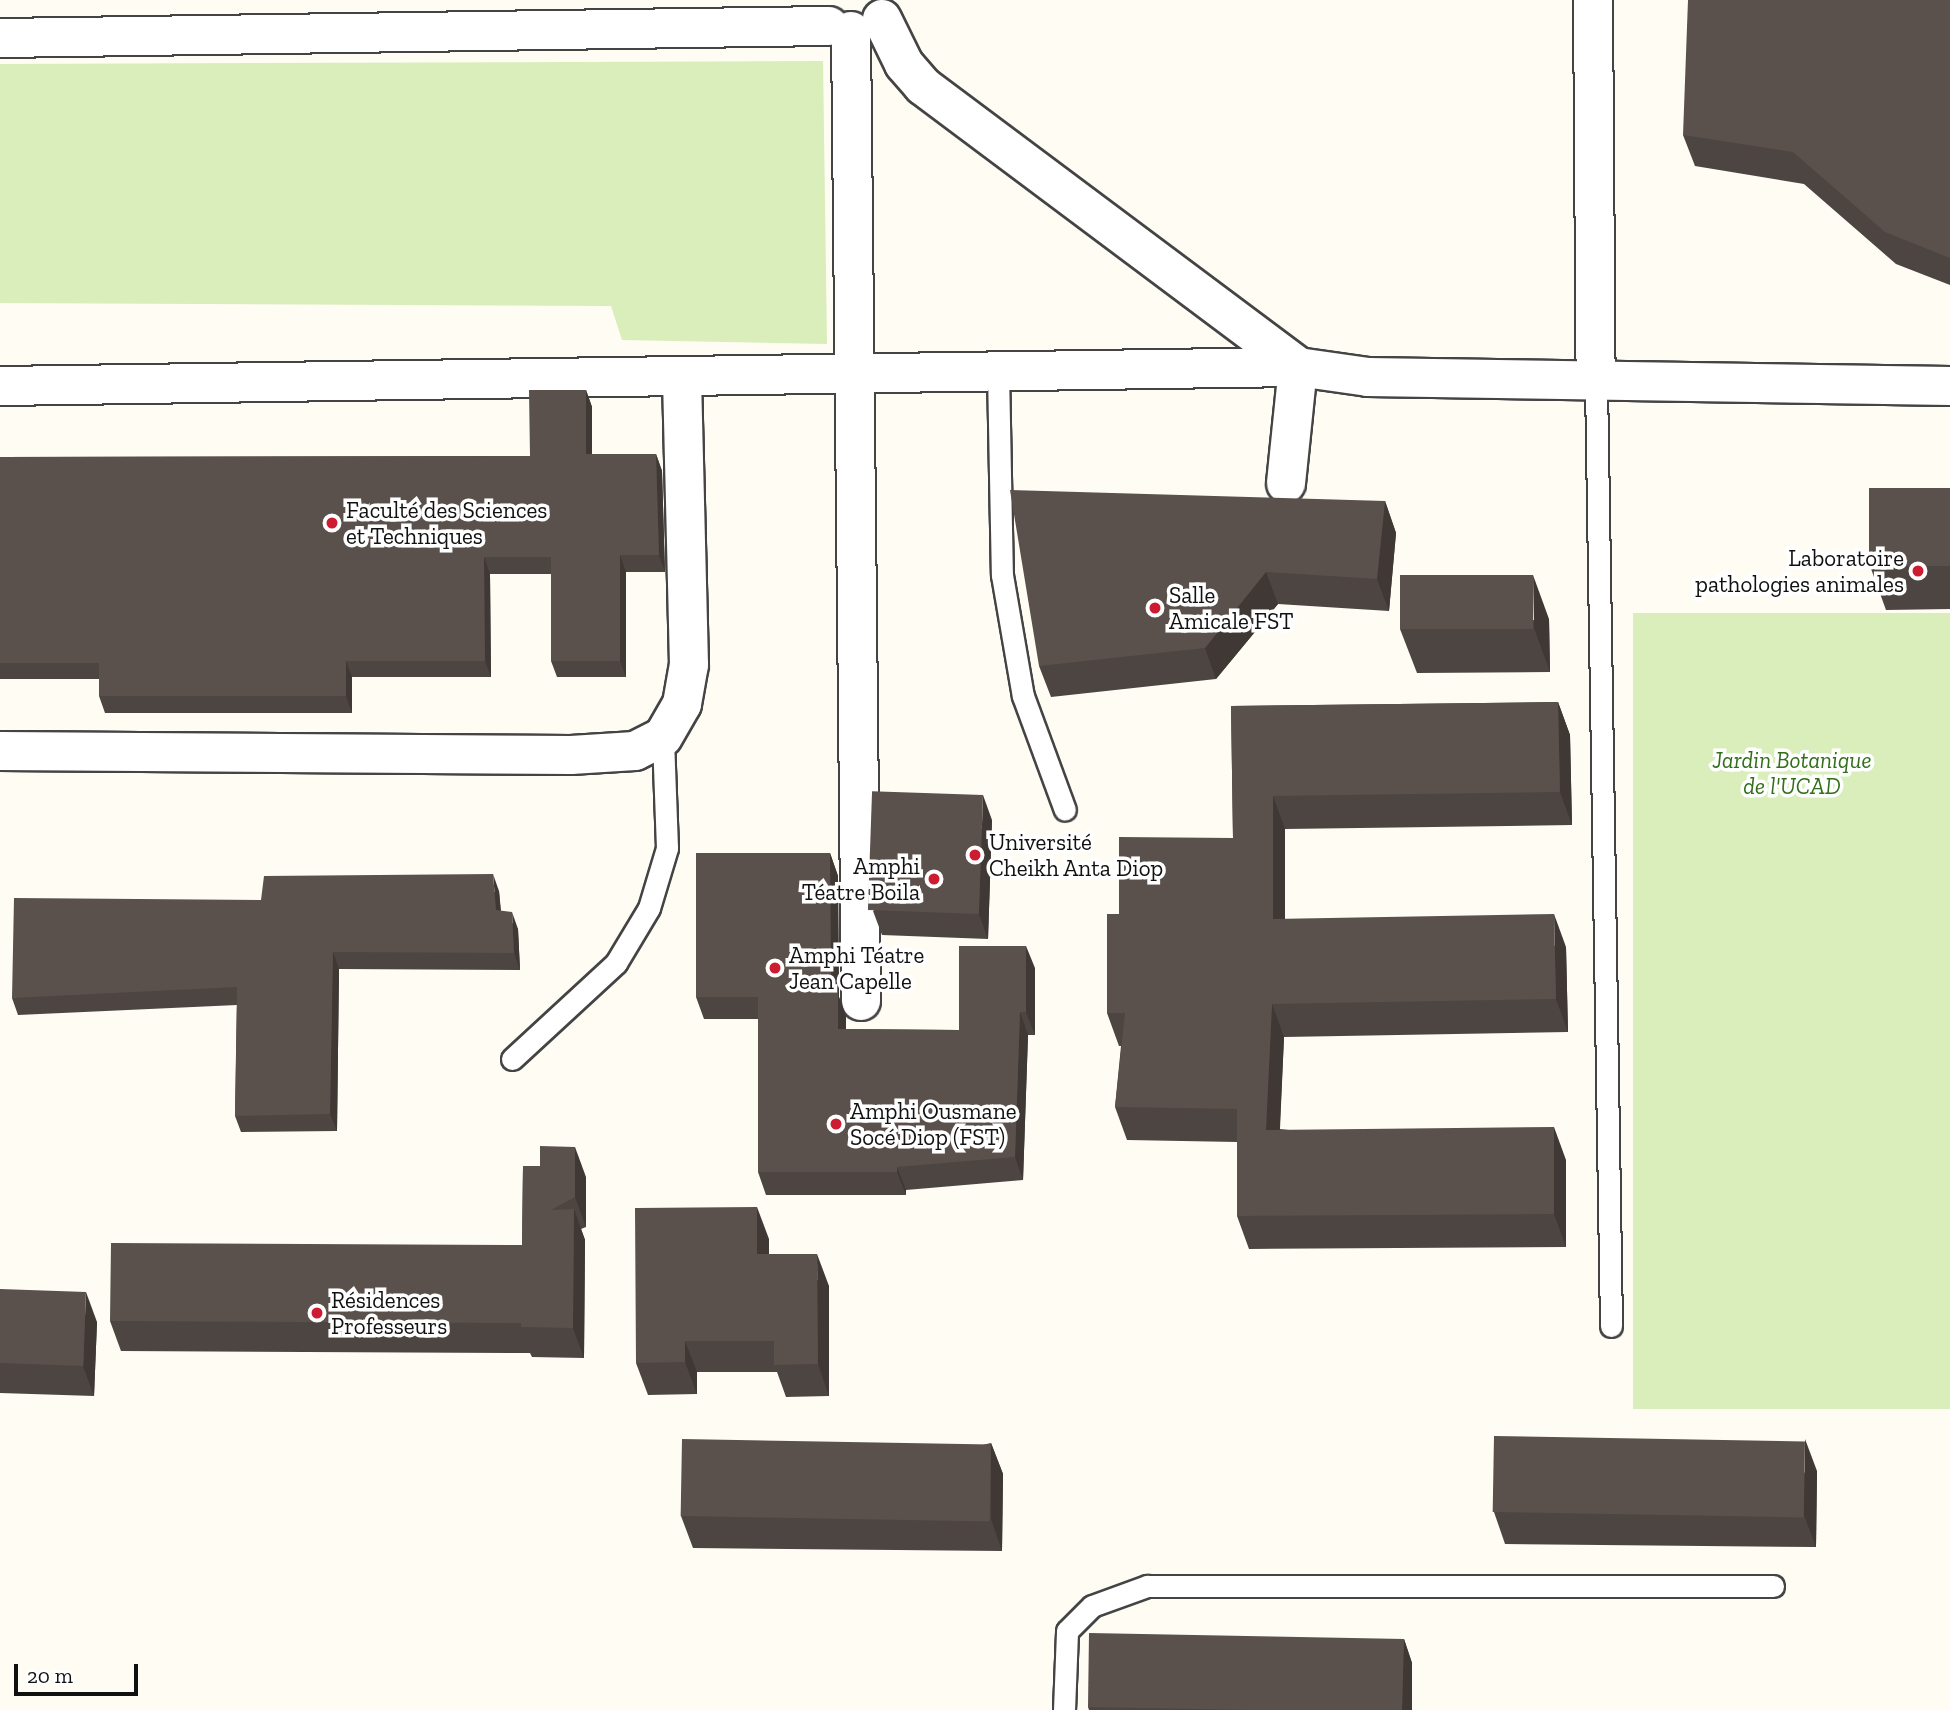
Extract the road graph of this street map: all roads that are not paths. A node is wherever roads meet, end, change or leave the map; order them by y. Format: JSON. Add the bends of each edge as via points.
{"nodes":[{"id":1,"x":1593,"y":0,"type":"edge"},
{"id":2,"x":853,"y":15,"type":"edge"},
{"id":3,"x":0,"y":38,"type":"edge"},
{"id":4,"x":1298,"y":367,"type":"junction"},
{"id":5,"x":998,"y":371,"type":"junction"},
{"id":6,"x":855,"y":373,"type":"junction"},
{"id":7,"x":682,"y":376,"type":"junction"},
{"id":8,"x":1596,"y":382,"type":"junction"},
{"id":9,"x":0,"y":386,"type":"edge"},
{"id":10,"x":1950,"y":386,"type":"edge"},
{"id":11,"x":1286,"y":483,"type":"dead end"},
{"id":12,"x":663,"y":737,"type":"junction"},
{"id":13,"x":0,"y":751,"type":"edge"},
{"id":14,"x":1065,"y":810,"type":"dead end"},
{"id":15,"x":861,"y":1001,"type":"dead end"},
{"id":16,"x":512,"y":1059,"type":"dead end"},
{"id":17,"x":1611,"y":1326,"type":"dead end"},
{"id":18,"x":1773,"y":1586,"type":"dead end"},
{"id":19,"x":1064,"y":1710,"type":"edge"}],
"edges":[{"from":1,"to":8,"type":"street"},
{"from":2,"to":3,"type":"street"},
{"from":2,"to":4,"type":"street","via":[[923,86]]},
{"from":2,"to":6,"type":"street"},
{"from":4,"to":5,"type":"street"},
{"from":4,"to":8,"type":"street","via":[[1368,377]]},
{"from":4,"to":11,"type":"street"},
{"from":5,"to":6,"type":"street"},
{"from":5,"to":14,"type":"lane","via":[[1002,575],[1023,696]]},
{"from":6,"to":7,"type":"street"},
{"from":6,"to":15,"type":"street"},
{"from":7,"to":9,"type":"street"},
{"from":7,"to":12,"type":"street","via":[[689,665],[681,704]]},
{"from":8,"to":10,"type":"street"},
{"from":8,"to":17,"type":"lane"},
{"from":12,"to":13,"type":"street","via":[[635,751],[571,755]]},
{"from":12,"to":16,"type":"lane","via":[[667,848],[649,908],[616,963]]},
{"from":18,"to":19,"type":"lane","via":[[1147,1586],[1092,1605],[1068,1631]]}]}
